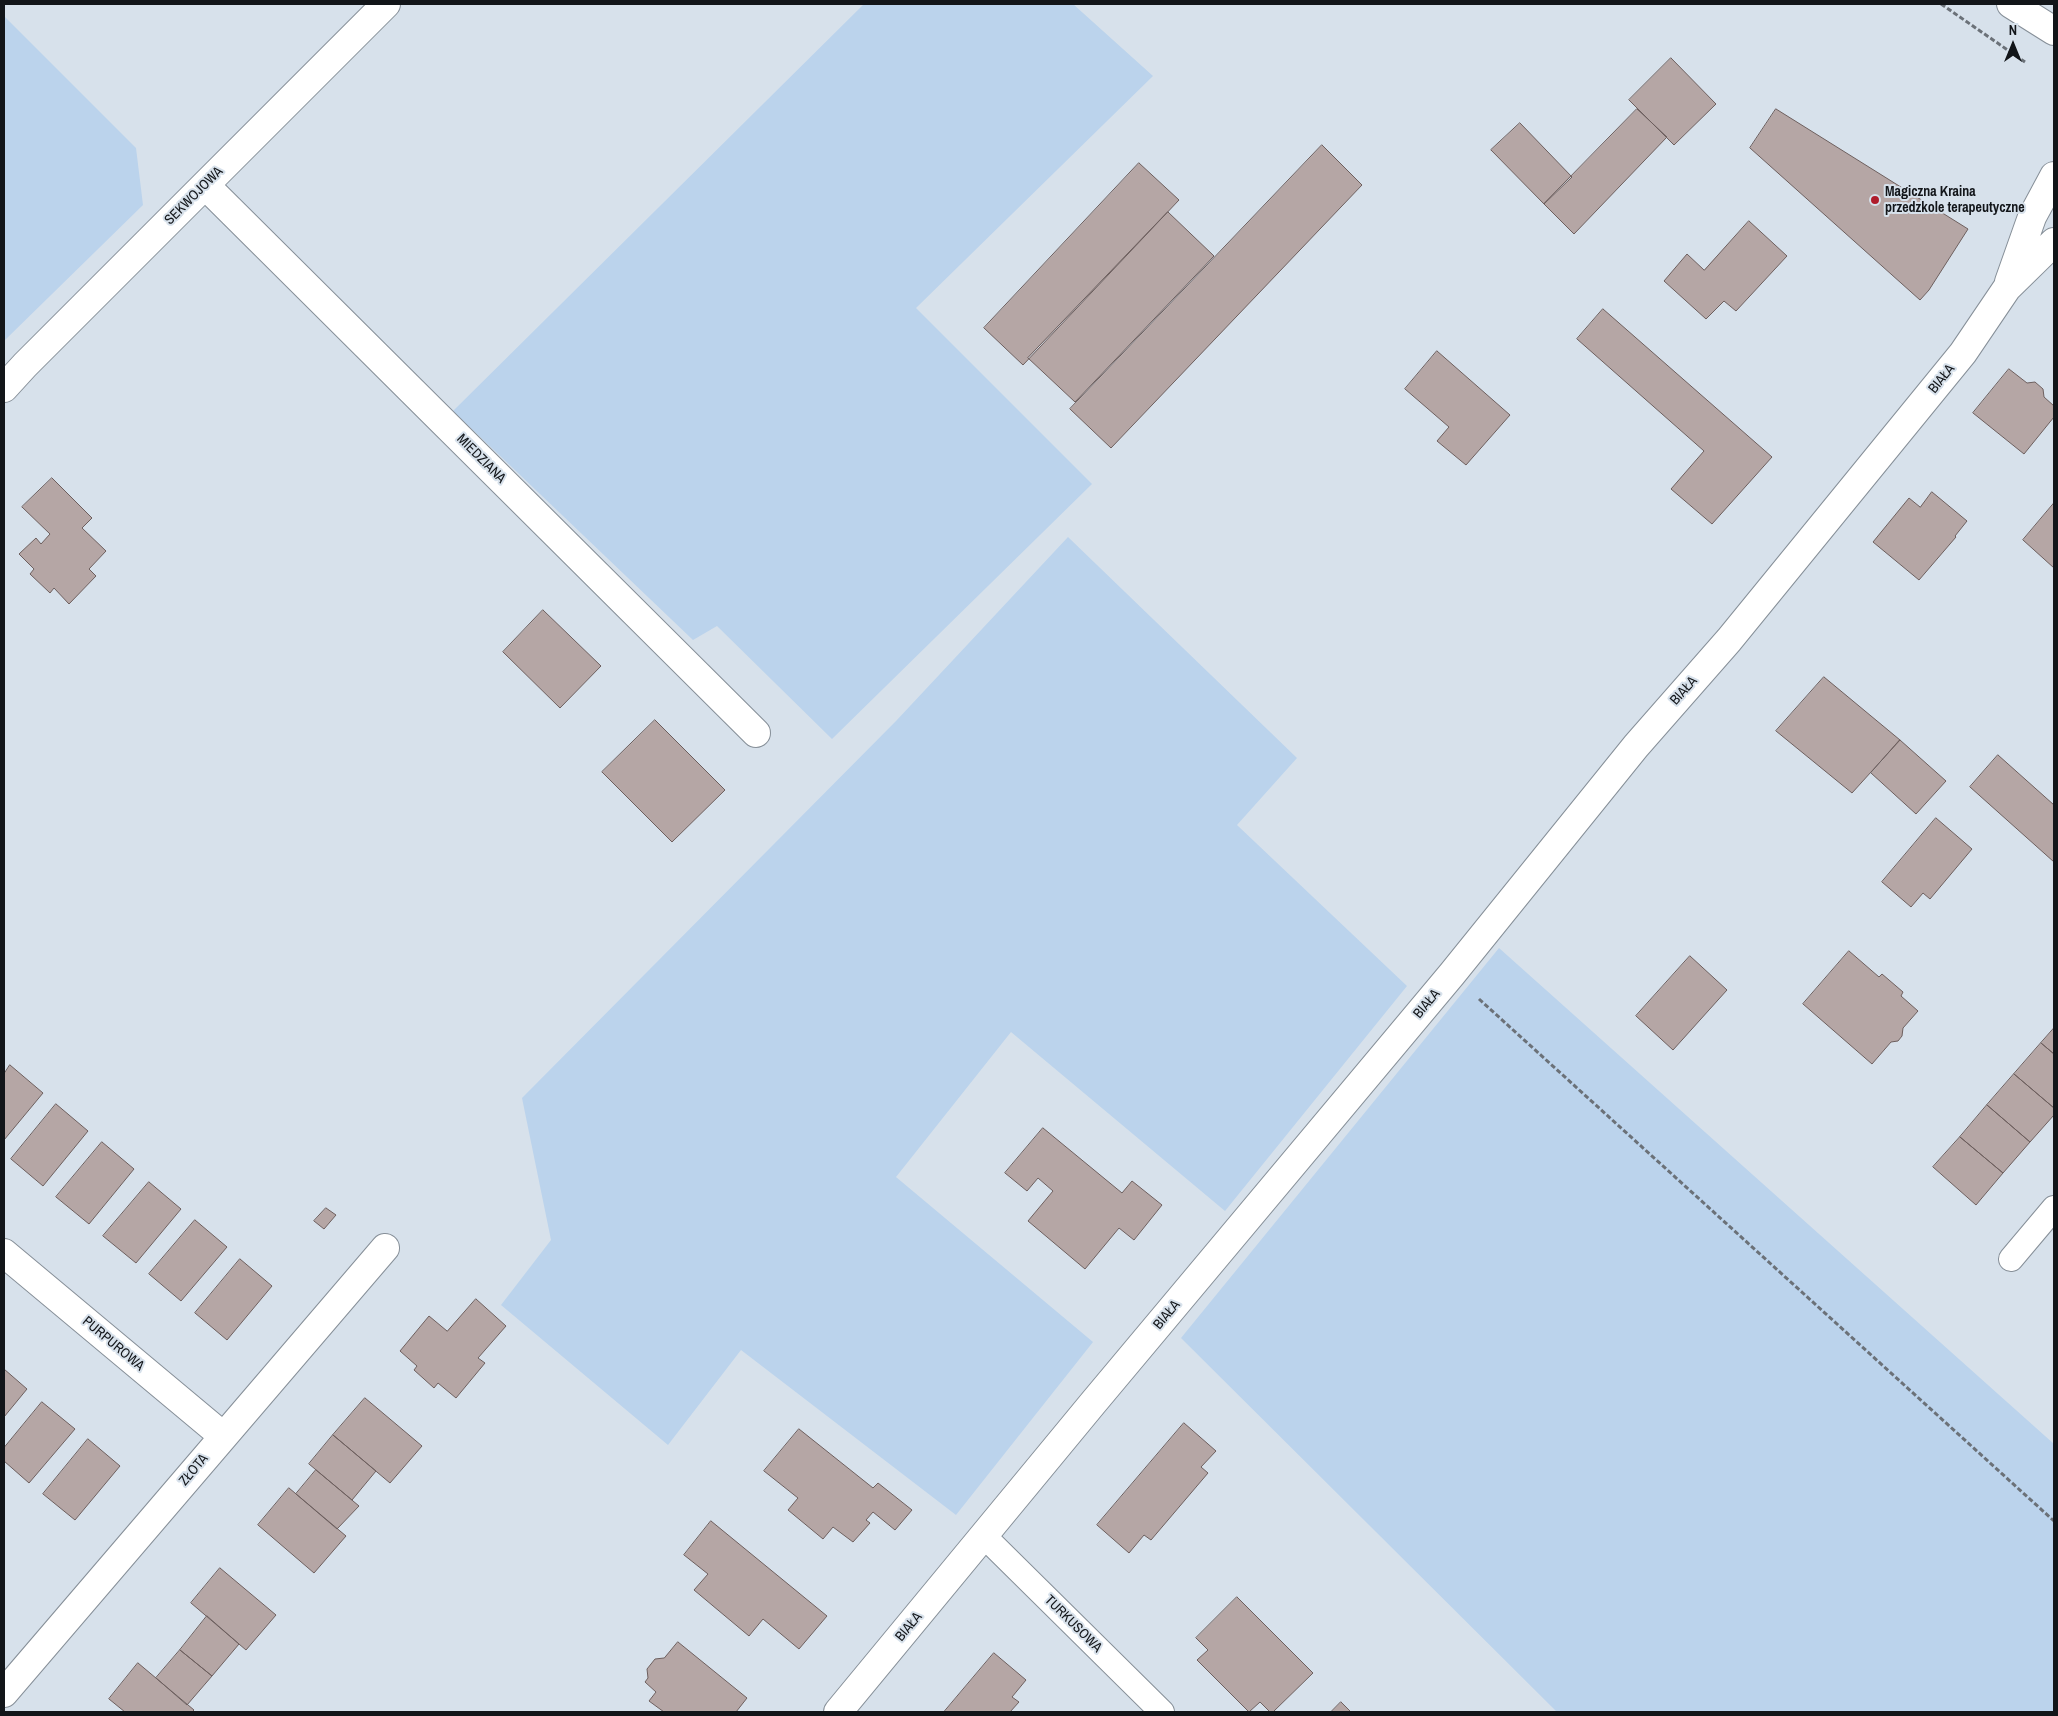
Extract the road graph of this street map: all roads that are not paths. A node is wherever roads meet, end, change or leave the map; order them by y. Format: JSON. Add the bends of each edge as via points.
{"nodes":[{"id":1,"x":386,"y":4,"type":"edge"},
{"id":2,"x":2011,"y":4,"type":"edge"},
{"id":3,"x":2054,"y":31,"type":"edge"},
{"id":4,"x":2054,"y":176,"type":"edge"},
{"id":5,"x":205,"y":185,"type":"junction"},
{"id":6,"x":2054,"y":242,"type":"edge"},
{"id":7,"x":2007,"y":288,"type":"junction"},
{"id":8,"x":4,"y":388,"type":"edge"},
{"id":9,"x":756,"y":734,"type":"dead end"},
{"id":10,"x":2054,"y":1208,"type":"edge"},
{"id":11,"x":385,"y":1248,"type":"dead end"},
{"id":12,"x":4,"y":1253,"type":"edge"},
{"id":13,"x":2010,"y":1259,"type":"dead end"},
{"id":14,"x":223,"y":1436,"type":"junction"},
{"id":15,"x":984,"y":1536,"type":"junction"},
{"id":16,"x":4,"y":1693,"type":"edge"},
{"id":17,"x":838,"y":1712,"type":"edge"},
{"id":18,"x":1162,"y":1712,"type":"edge"}],
"edges":[{"from":1,"to":5,"type":"street","name":"SEKWOJOWA"},
{"from":2,"to":3,"type":"street"},
{"from":4,"to":7,"type":"street","name":"BIAŁA","via":[[2032,217]]},
{"from":5,"to":8,"type":"street","name":"SEKWOJOWA"},
{"from":5,"to":9,"type":"street","name":"MIEDZIANA"},
{"from":6,"to":7,"type":"street","name":"BIAŁA"},
{"from":7,"to":15,"type":"street","name":"BIAŁA","via":[[1957,361],[1729,640],[1636,746],[1452,974]]},
{"from":10,"to":13,"type":"lane"},
{"from":11,"to":14,"type":"street","name":"ZŁOTA"},
{"from":12,"to":14,"type":"street","name":"PURPUROWA"},
{"from":14,"to":16,"type":"street","name":"ZŁOTA"},
{"from":15,"to":17,"type":"street","name":"BIAŁA"},
{"from":15,"to":18,"type":"lane","name":"TURKUSOWA"}]}
